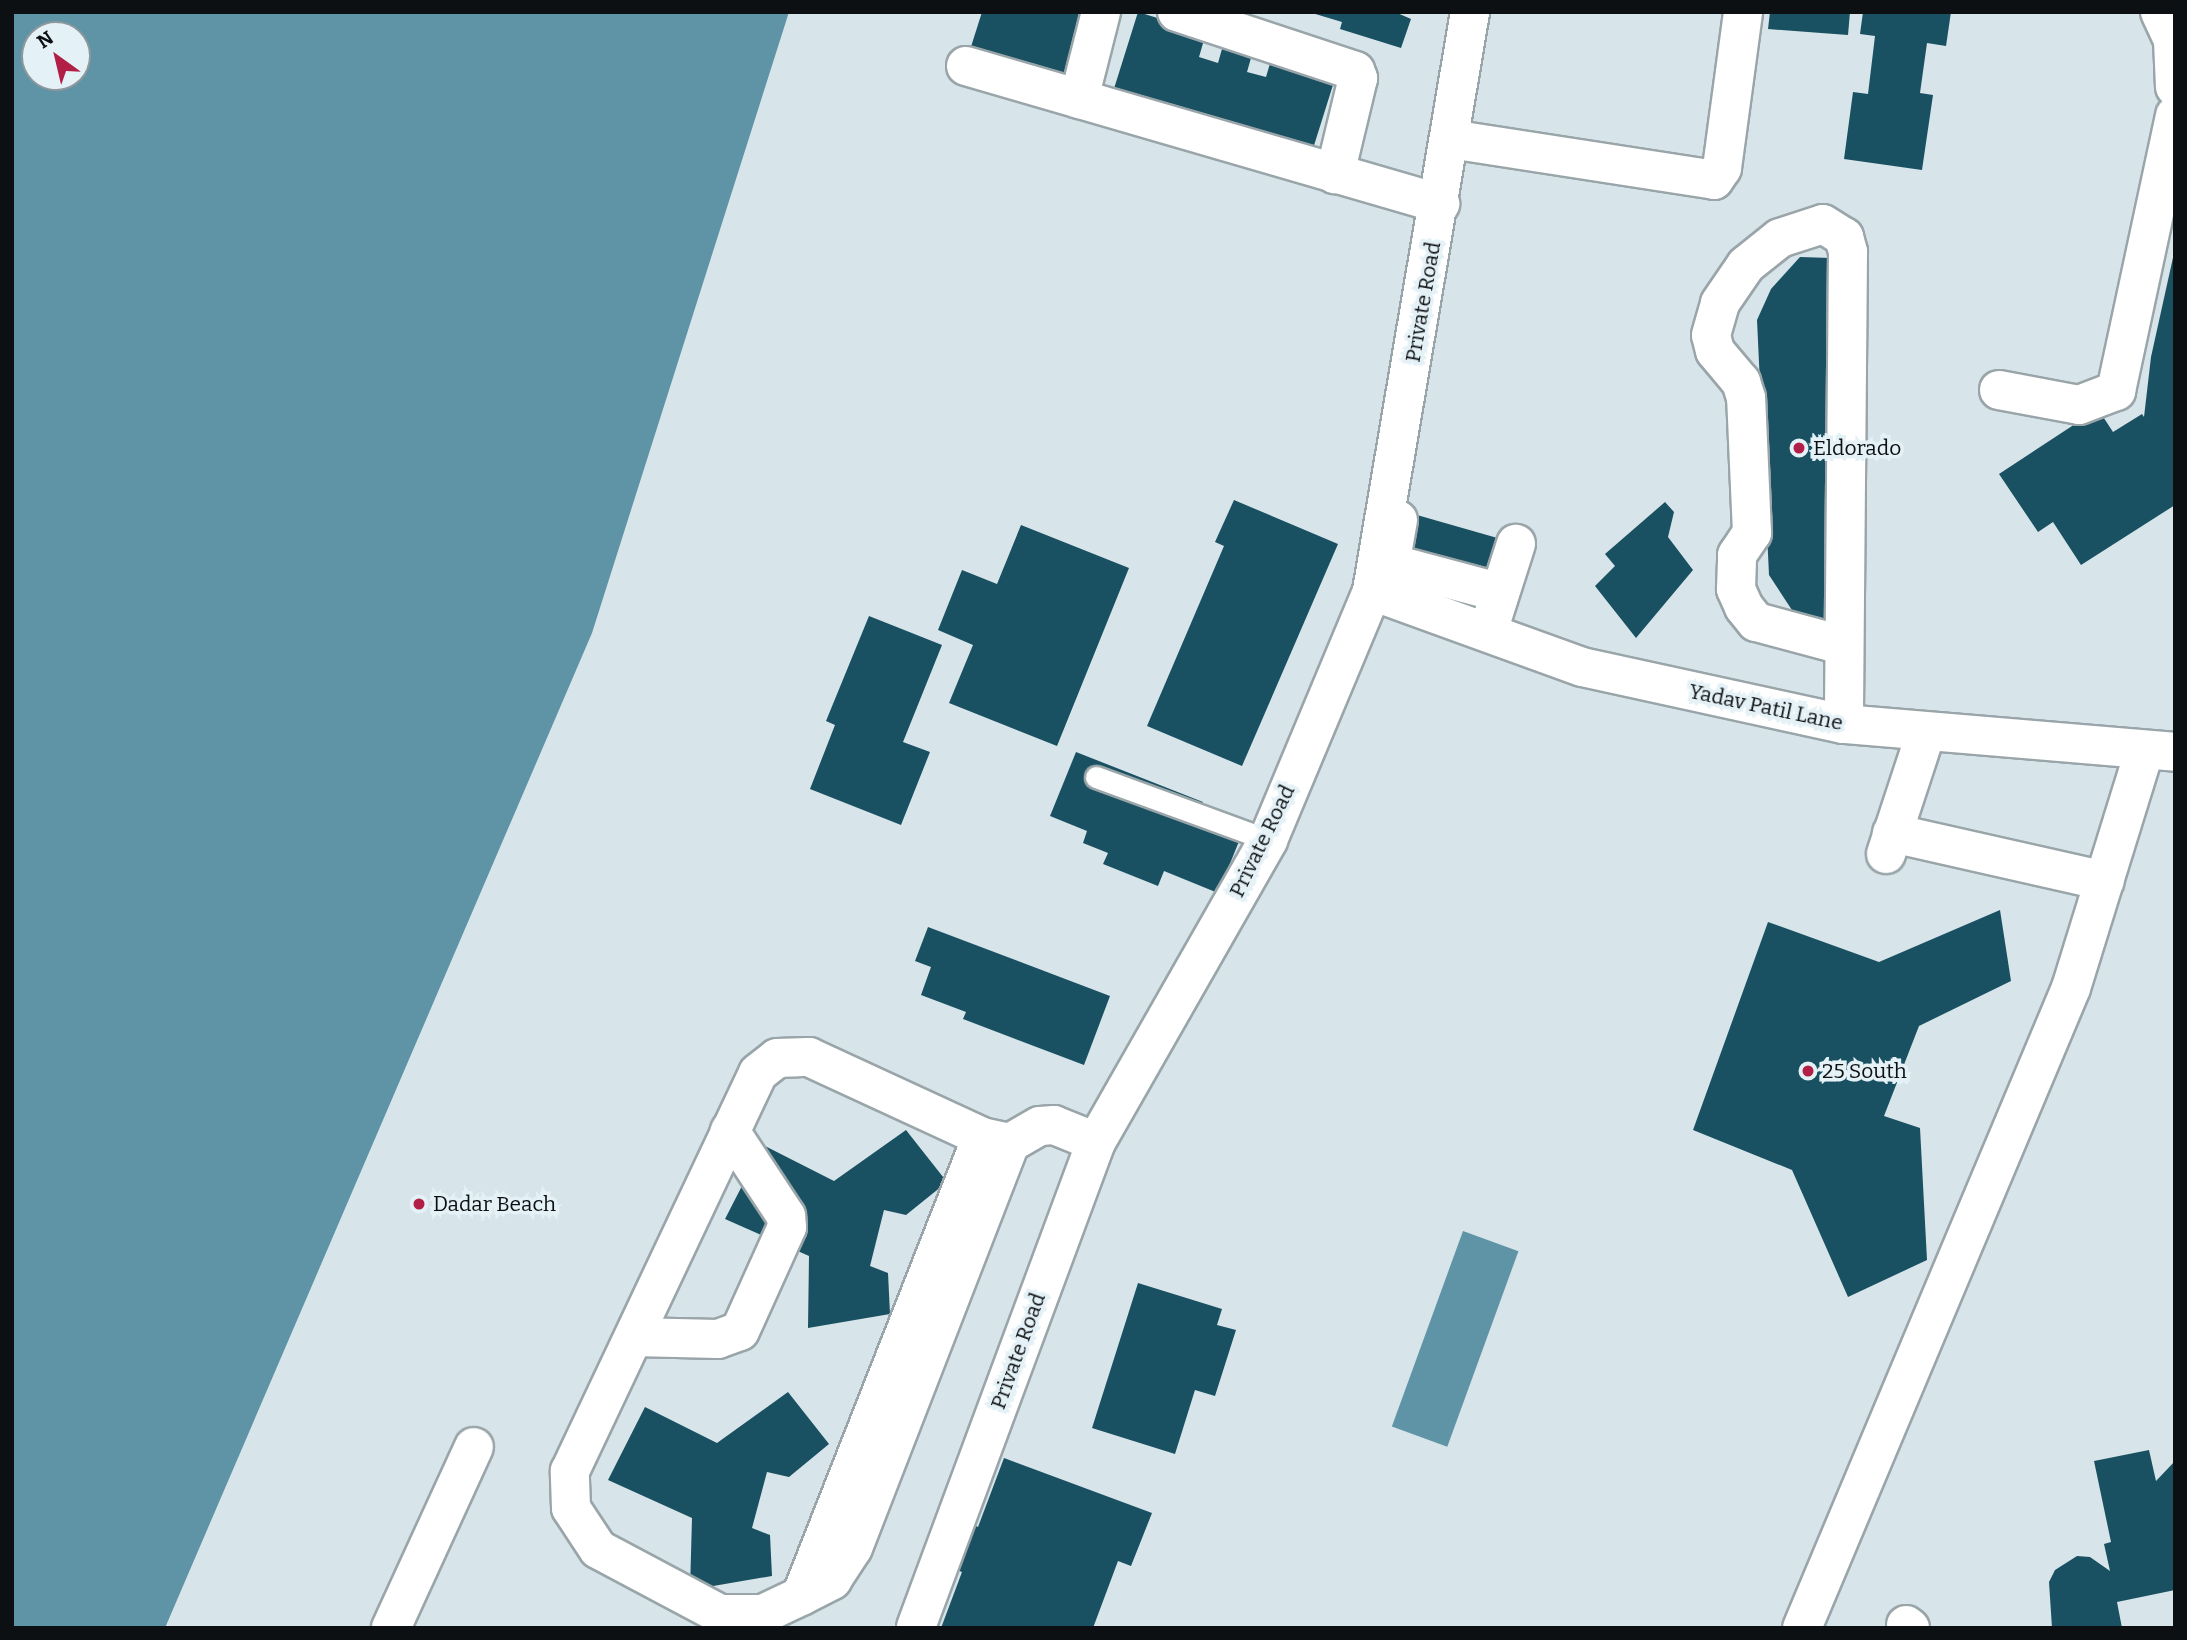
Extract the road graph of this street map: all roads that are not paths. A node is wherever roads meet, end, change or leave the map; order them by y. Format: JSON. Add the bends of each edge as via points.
{"nodes":[{"id":1,"x":1101,"y":12,"type":"edge"},
{"id":2,"x":1177,"y":12,"type":"edge"},
{"id":3,"x":1470,"y":12,"type":"edge"},
{"id":4,"x":1743,"y":12,"type":"edge"},
{"id":5,"x":2160,"y":12,"type":"edge"},
{"id":6,"x":966,"y":66,"type":"dead end"},
{"id":7,"x":2175,"y":87,"type":"edge"},
{"id":8,"x":1079,"y":99,"type":"junction"},
{"id":9,"x":2175,"y":116,"type":"edge"},
{"id":10,"x":1450,"y":139,"type":"junction"},
{"id":11,"x":1335,"y":174,"type":"junction"},
{"id":12,"x":1440,"y":204,"type":"junction"},
{"id":13,"x":1999,"y":390,"type":"dead end"},
{"id":14,"x":1399,"y":520,"type":"junction"},
{"id":15,"x":1516,"y":544,"type":"dead end"},
{"id":16,"x":1490,"y":590,"type":"dead end"},
{"id":17,"x":1372,"y":591,"type":"junction"},
{"id":18,"x":1488,"y":633,"type":"junction"},
{"id":19,"x":1842,"y":645,"type":"junction"},
{"id":20,"x":1844,"y":724,"type":"junction"},
{"id":21,"x":1926,"y":732,"type":"junction"},
{"id":22,"x":2159,"y":752,"type":"edge"},
{"id":23,"x":1097,"y":778,"type":"dead end"},
{"id":24,"x":1268,"y":840,"type":"junction"},
{"id":25,"x":2105,"y":881,"type":"junction"},
{"id":26,"x":730,"y":1131,"type":"junction"},
{"id":27,"x":996,"y":1140,"type":"junction"},
{"id":28,"x":1096,"y":1142,"type":"junction"},
{"id":29,"x":634,"y":1337,"type":"junction"},
{"id":30,"x":474,"y":1447,"type":"dead end"},
{"id":31,"x":916,"y":1627,"type":"edge"},
{"id":32,"x":391,"y":1628,"type":"edge"},
{"id":33,"x":1802,"y":1628,"type":"edge"}],
"edges":[{"from":1,"to":8,"type":"street"},
{"from":2,"to":11,"type":"street","via":[[1355,71]]},
{"from":3,"to":10,"type":"street","name":"Private Road"},
{"from":4,"to":10,"type":"street","via":[[1722,168],[1714,180]]},
{"from":5,"to":7,"type":"street","via":[[2173,40]]},
{"from":6,"to":8,"type":"street"},
{"from":8,"to":11,"type":"street"},
{"from":9,"to":13,"type":"street","via":[[2116,391],[2079,405]]},
{"from":10,"to":12,"type":"street","name":"Private Road"},
{"from":11,"to":12,"type":"street"},
{"from":12,"to":14,"type":"street","name":"Private Road"},
{"from":14,"to":16,"type":"street","via":[[1392,554],[1397,565]]},
{"from":14,"to":17,"type":"street","name":"Private Road"},
{"from":15,"to":18,"type":"street"},
{"from":17,"to":18,"type":"street","name":"Yadav Patil Lane"},
{"from":17,"to":24,"type":"street","name":"Private Road"},
{"from":18,"to":20,"type":"street","name":"Yadav Patil Lane","via":[[1582,667]]},
{"from":19,"to":19,"type":"street","via":[[1848,251],[1844,237],[1823,224],[1780,238],[1746,265],[1720,303],[1711,335],[1715,351],[1741,382],[1746,398],[1752,533],[1737,555],[1740,598],[1756,622]]},
{"from":19,"to":20,"type":"street"},
{"from":20,"to":21,"type":"street","name":"Yadav Patil Lane"},
{"from":21,"to":22,"type":"street","name":"Yadav Patil Lane"},
{"from":21,"to":25,"type":"street","via":[[1889,844]]},
{"from":22,"to":25,"type":"street"},
{"from":23,"to":24,"type":"lane"},
{"from":24,"to":28,"type":"street","name":"Private Road"},
{"from":25,"to":33,"type":"street","via":[[2070,988]]},
{"from":26,"to":27,"type":"street","via":[[758,1073],[777,1058],[808,1057]]},
{"from":26,"to":29,"type":"street"},
{"from":26,"to":29,"type":"street","via":[[786,1216],[787,1227],[740,1331],[718,1339]]},
{"from":27,"to":28,"type":"street","via":[[1054,1125]]},
{"from":27,"to":29,"type":"street","via":[[853,1548],[832,1580],[764,1614],[720,1614],[598,1549],[571,1508],[570,1471]]},
{"from":28,"to":31,"type":"street","name":"Private Road"},
{"from":30,"to":32,"type":"street"}]}
